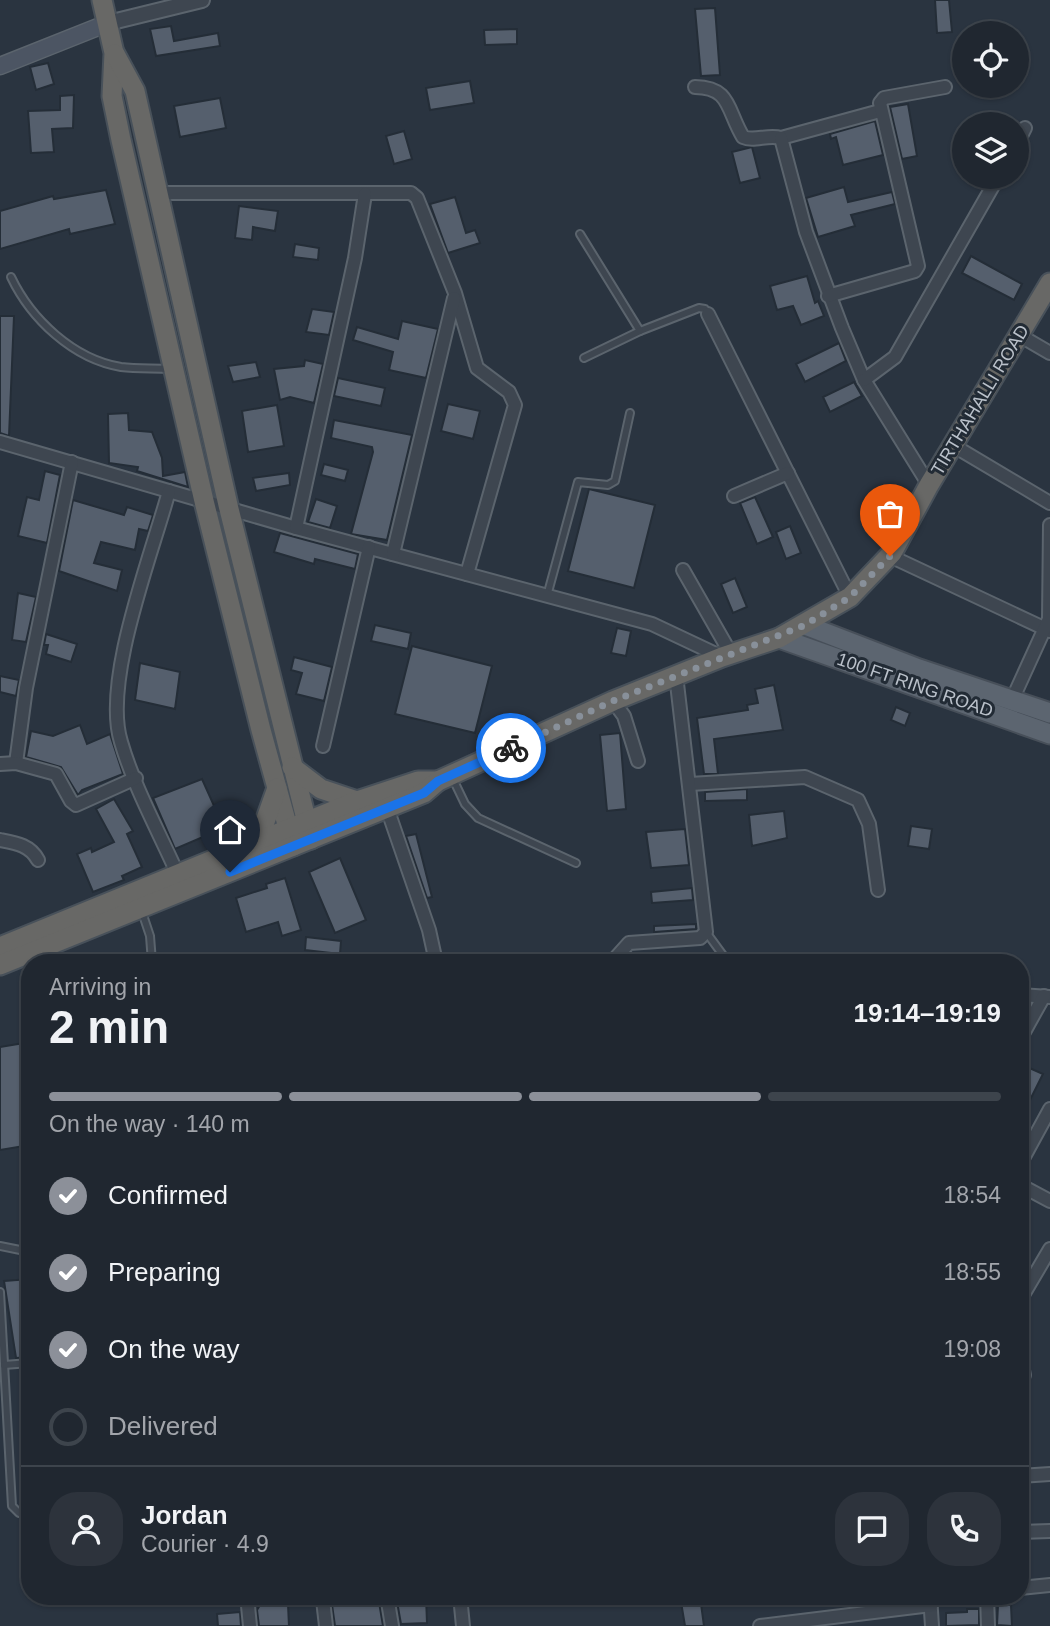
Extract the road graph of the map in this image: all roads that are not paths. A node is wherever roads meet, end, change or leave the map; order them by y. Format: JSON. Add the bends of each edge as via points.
{"nodes":[{"id":1,"x":202,"y":0,"type":"edge"},
{"id":2,"x":102,"y":1,"type":"edge"},
{"id":3,"x":108,"y":23,"type":"junction"},
{"id":4,"x":114,"y":53,"type":"junction"},
{"id":5,"x":0,"y":66,"type":"edge"},
{"id":6,"x":695,"y":87,"type":"dead end"},
{"id":7,"x":946,"y":87,"type":"dead end"},
{"id":8,"x":880,"y":111,"type":"junction"},
{"id":9,"x":781,"y":138,"type":"junction"},
{"id":10,"x":991,"y":189,"type":"edge"},
{"id":11,"x":159,"y":193,"type":"junction"},
{"id":12,"x":365,"y":194,"type":"junction"},
{"id":13,"x":580,"y":234,"type":"dead end"},
{"id":14,"x":11,"y":277,"type":"dead end"},
{"id":15,"x":1050,"y":283,"type":"edge"},
{"id":16,"x":828,"y":296,"type":"junction"},
{"id":17,"x":454,"y":298,"type":"junction"},
{"id":18,"x":708,"y":314,"type":"joint"},
{"id":19,"x":640,"y":331,"type":"junction"},
{"id":20,"x":1019,"y":335,"type":"junction"},
{"id":21,"x":1050,"y":353,"type":"edge"},
{"id":22,"x":584,"y":358,"type":"dead end"},
{"id":23,"x":176,"y":369,"type":"junction"},
{"id":24,"x":864,"y":380,"type":"junction"},
{"id":25,"x":630,"y":413,"type":"dead end"},
{"id":26,"x":0,"y":442,"type":"edge"},
{"id":27,"x":954,"y":446,"type":"junction"},
{"id":28,"x":72,"y":463,"type":"junction"},
{"id":29,"x":788,"y":473,"type":"junction"},
{"id":30,"x":929,"y":485,"type":"junction"},
{"id":31,"x":169,"y":491,"type":"junction"},
{"id":32,"x":734,"y":496,"type":"dead end"},
{"id":33,"x":204,"y":501,"type":"junction"},
{"id":34,"x":1050,"y":503,"type":"edge"},
{"id":35,"x":228,"y":505,"type":"junction"},
{"id":36,"x":1050,"y":525,"type":"edge"},
{"id":37,"x":296,"y":527,"type":"junction"},
{"id":38,"x":369,"y":547,"type":"junction"},
{"id":39,"x":393,"y":554,"type":"junction"},
{"id":40,"x":890,"y":556,"type":"junction"},
{"id":41,"x":682,"y":570,"type":"dead end"},
{"id":42,"x":467,"y":574,"type":"junction"},
{"id":43,"x":547,"y":596,"type":"junction"},
{"id":44,"x":850,"y":597,"type":"junction"},
{"id":45,"x":805,"y":625,"type":"junction"},
{"id":46,"x":1048,"y":630,"type":"edge"},
{"id":47,"x":779,"y":638,"type":"junction"},
{"id":48,"x":727,"y":655,"type":"junction"},
{"id":49,"x":676,"y":675,"type":"junction"},
{"id":50,"x":1013,"y":698,"type":"junction"},
{"id":51,"x":613,"y":701,"type":"junction"},
{"id":52,"x":1050,"y":713,"type":"edge"},
{"id":53,"x":1050,"y":734,"type":"edge"},
{"id":54,"x":323,"y":746,"type":"dead end"},
{"id":55,"x":638,"y":761,"type":"dead end"},
{"id":56,"x":16,"y":763,"type":"junction"},
{"id":57,"x":0,"y":764,"type":"edge"},
{"id":58,"x":292,"y":767,"type":"junction"},
{"id":59,"x":136,"y":778,"type":"junction"},
{"id":60,"x":445,"y":778,"type":"junction"},
{"id":61,"x":690,"y":784,"type":"junction"},
{"id":62,"x":277,"y":788,"type":"junction"},
{"id":63,"x":356,"y":801,"type":"junction"},
{"id":64,"x":387,"y":808,"type":"junction"},
{"id":65,"x":299,"y":833,"type":"junction"},
{"id":66,"x":0,"y":840,"type":"edge"},
{"id":67,"x":251,"y":844,"type":"junction"},
{"id":68,"x":38,"y":860,"type":"dead end"},
{"id":69,"x":576,"y":863,"type":"dead end"},
{"id":70,"x":178,"y":875,"type":"junction"},
{"id":71,"x":878,"y":890,"type":"dead end"},
{"id":72,"x":140,"y":907,"type":"junction"},
{"id":73,"x":706,"y":932,"type":"junction"},
{"id":74,"x":0,"y":947,"type":"edge"},
{"id":75,"x":27,"y":954,"type":"edge"},
{"id":76,"x":151,"y":954,"type":"edge"},
{"id":77,"x":434,"y":954,"type":"edge"},
{"id":78,"x":619,"y":954,"type":"edge"},
{"id":79,"x":722,"y":954,"type":"edge"},
{"id":80,"x":21,"y":956,"type":"edge"},
{"id":81,"x":0,"y":965,"type":"edge"},
{"id":82,"x":1029,"y":996,"type":"edge"},
{"id":83,"x":1047,"y":997,"type":"edge"},
{"id":84,"x":1029,"y":1025,"type":"edge"},
{"id":85,"x":1050,"y":1109,"type":"edge"},
{"id":86,"x":1029,"y":1148,"type":"edge"},
{"id":87,"x":1029,"y":1190,"type":"edge"},
{"id":88,"x":1050,"y":1201,"type":"edge"},
{"id":89,"x":0,"y":1246,"type":"edge"},
{"id":90,"x":21,"y":1250,"type":"edge"},
{"id":91,"x":1050,"y":1250,"type":"edge"},
{"id":92,"x":1029,"y":1285,"type":"edge"},
{"id":93,"x":0,"y":1292,"type":"edge"},
{"id":94,"x":21,"y":1363,"type":"edge"},
{"id":95,"x":4,"y":1364,"type":"junction"},
{"id":96,"x":1050,"y":1474,"type":"edge"},
{"id":97,"x":1029,"y":1475,"type":"edge"},
{"id":98,"x":21,"y":1513,"type":"edge"},
{"id":99,"x":1050,"y":1531,"type":"edge"},
{"id":100,"x":1029,"y":1532,"type":"edge"},
{"id":101,"x":1050,"y":1586,"type":"edge"},
{"id":102,"x":1029,"y":1587,"type":"edge"},
{"id":103,"x":248,"y":1605,"type":"edge"},
{"id":104,"x":324,"y":1605,"type":"edge"},
{"id":105,"x":388,"y":1605,"type":"edge"},
{"id":106,"x":461,"y":1605,"type":"edge"},
{"id":107,"x":911,"y":1605,"type":"edge"},
{"id":108,"x":930,"y":1605,"type":"edge"},
{"id":109,"x":987,"y":1605,"type":"edge"},
{"id":110,"x":834,"y":1621,"type":"edge"},
{"id":111,"x":250,"y":1626,"type":"edge"},
{"id":112,"x":326,"y":1626,"type":"edge"},
{"id":113,"x":392,"y":1626,"type":"edge"},
{"id":114,"x":463,"y":1626,"type":"edge"},
{"id":115,"x":760,"y":1626,"type":"edge"},
{"id":116,"x":932,"y":1626,"type":"edge"},
{"id":117,"x":988,"y":1626,"type":"edge"}],
"edges":[{"from":1,"to":3,"type":"street"},
{"from":2,"to":3,"type":"highway"},
{"from":3,"to":4,"type":"highway"},
{"from":3,"to":5,"type":"main road"},
{"from":4,"to":11,"type":"highway","via":[[135,91]]},
{"from":4,"to":23,"type":"highway","via":[[111,96]]},
{"from":6,"to":9,"type":"street","via":[[720,91],[746,139]]},
{"from":7,"to":8,"type":"street","via":[[884,98]]},
{"from":8,"to":9,"type":"street"},
{"from":8,"to":16,"type":"street","via":[[918,266],[915,271]]},
{"from":9,"to":16,"type":"street"},
{"from":10,"to":24,"type":"street","via":[[895,357]]},
{"from":11,"to":12,"type":"street"},
{"from":11,"to":35,"type":"highway"},
{"from":12,"to":17,"type":"street","via":[[411,193],[417,198]]},
{"from":12,"to":37,"type":"street"},
{"from":13,"to":19,"type":"lane"},
{"from":14,"to":23,"type":"lane","via":[[21,299],[55,336],[78,349],[120,367]]},
{"from":15,"to":20,"type":"highway","name":"TIRTHAHALLI ROAD"},
{"from":16,"to":24,"type":"street"},
{"from":17,"to":39,"type":"street"},
{"from":17,"to":42,"type":"street","via":[[477,368],[509,392],[515,405]]},
{"from":18,"to":19,"type":"lane","via":[[699,308]]},
{"from":18,"to":29,"type":"street"},
{"from":19,"to":22,"type":"lane"},
{"from":20,"to":21,"type":"street"},
{"from":20,"to":27,"type":"highway","name":"TIRTHAHALLI ROAD"},
{"from":23,"to":33,"type":"highway"},
{"from":24,"to":30,"type":"street"},
{"from":25,"to":43,"type":"lane","via":[[615,481],[608,485],[582,480],[576,485]]},
{"from":26,"to":28,"type":"street"},
{"from":27,"to":30,"type":"highway","name":"TIRTHAHALLI ROAD"},
{"from":27,"to":34,"type":"street"},
{"from":28,"to":31,"type":"street"},
{"from":28,"to":56,"type":"street","via":[[26,688]]},
{"from":29,"to":32,"type":"street"},
{"from":29,"to":44,"type":"street"},
{"from":30,"to":40,"type":"highway","name":"TIRTHAHALLI ROAD"},
{"from":31,"to":33,"type":"street"},
{"from":31,"to":59,"type":"street","via":[[125,649],[116,709],[120,741]]},
{"from":33,"to":35,"type":"street"},
{"from":33,"to":62,"type":"highway"},
{"from":35,"to":37,"type":"street"},
{"from":35,"to":58,"type":"highway"},
{"from":36,"to":46,"type":"street"},
{"from":37,"to":38,"type":"street"},
{"from":38,"to":39,"type":"street"},
{"from":38,"to":54,"type":"street"},
{"from":39,"to":42,"type":"street"},
{"from":40,"to":44,"type":"highway","name":"TIRTHAHALLI ROAD"},
{"from":40,"to":46,"type":"street"},
{"from":41,"to":48,"type":"street"},
{"from":42,"to":43,"type":"street"},
{"from":43,"to":48,"type":"street","via":[[652,624]]},
{"from":44,"to":45,"type":"highway","name":"TIRTHAHALLI ROAD"},
{"from":45,"to":47,"type":"highway","name":"TIRTHAHALLI ROAD"},
{"from":45,"to":50,"type":"main road","name":"100 FT RING ROAD","via":[[919,669]]},
{"from":46,"to":50,"type":"street"},
{"from":47,"to":48,"type":"highway","name":"TIRTHAHALLI ROAD"},
{"from":47,"to":53,"type":"main road","name":"100 FT RING ROAD"},
{"from":48,"to":49,"type":"highway","name":"TIRTHAHALLI ROAD"},
{"from":49,"to":51,"type":"highway","name":"TIRTHAHALLI ROAD"},
{"from":49,"to":61,"type":"street"},
{"from":50,"to":52,"type":"main road","name":"100 FT RING ROAD"},
{"from":51,"to":55,"type":"street","via":[[624,716]]},
{"from":51,"to":60,"type":"highway","name":"TIRTHAHALLI ROAD"},
{"from":56,"to":57,"type":"street"},
{"from":56,"to":59,"type":"street","via":[[56,774],[76,805]]},
{"from":58,"to":63,"type":"highway","via":[[321,789]]},
{"from":58,"to":65,"type":"highway"},
{"from":59,"to":70,"type":"street"},
{"from":60,"to":63,"type":"highway","via":[[418,781]]},
{"from":60,"to":64,"type":"highway","name":"TIRTHAHALLI ROAD","via":[[424,793]]},
{"from":60,"to":69,"type":"lane","via":[[478,818]]},
{"from":61,"to":71,"type":"street","via":[[805,777],[858,800],[869,824]]},
{"from":61,"to":73,"type":"street"},
{"from":62,"to":65,"type":"highway"},
{"from":62,"to":67,"type":"highway","via":[[262,830]]},
{"from":63,"to":65,"type":"highway"},
{"from":64,"to":65,"type":"highway","name":"TIRTHAHALLI ROAD"},
{"from":64,"to":77,"type":"street"},
{"from":65,"to":67,"type":"highway"},
{"from":65,"to":72,"type":"highway"},
{"from":66,"to":68,"type":"street","via":[[21,844]]},
{"from":67,"to":70,"type":"highway"},
{"from":70,"to":74,"type":"highway"},
{"from":72,"to":75,"type":"highway"},
{"from":72,"to":76,"type":"lane"},
{"from":73,"to":78,"type":"street","via":[[700,938],[629,943]]},
{"from":73,"to":79,"type":"lane"},
{"from":80,"to":81,"type":"highway"},
{"from":82,"to":83,"type":"street"},
{"from":83,"to":84,"type":"street"},
{"from":85,"to":86,"type":"street"},
{"from":87,"to":88,"type":"street"},
{"from":89,"to":90,"type":"lane"},
{"from":91,"to":92,"type":"street"},
{"from":93,"to":95,"type":"lane"},
{"from":94,"to":95,"type":"lane"},
{"from":95,"to":98,"type":"lane","via":[[12,1506]]},
{"from":96,"to":97,"type":"street"},
{"from":99,"to":100,"type":"street"},
{"from":101,"to":102,"type":"street"},
{"from":103,"to":111,"type":"street"},
{"from":104,"to":112,"type":"street"},
{"from":105,"to":113,"type":"street"},
{"from":106,"to":114,"type":"street"},
{"from":107,"to":110,"type":"street"},
{"from":108,"to":116,"type":"street"},
{"from":109,"to":117,"type":"street"},
{"from":110,"to":115,"type":"street"}]}
